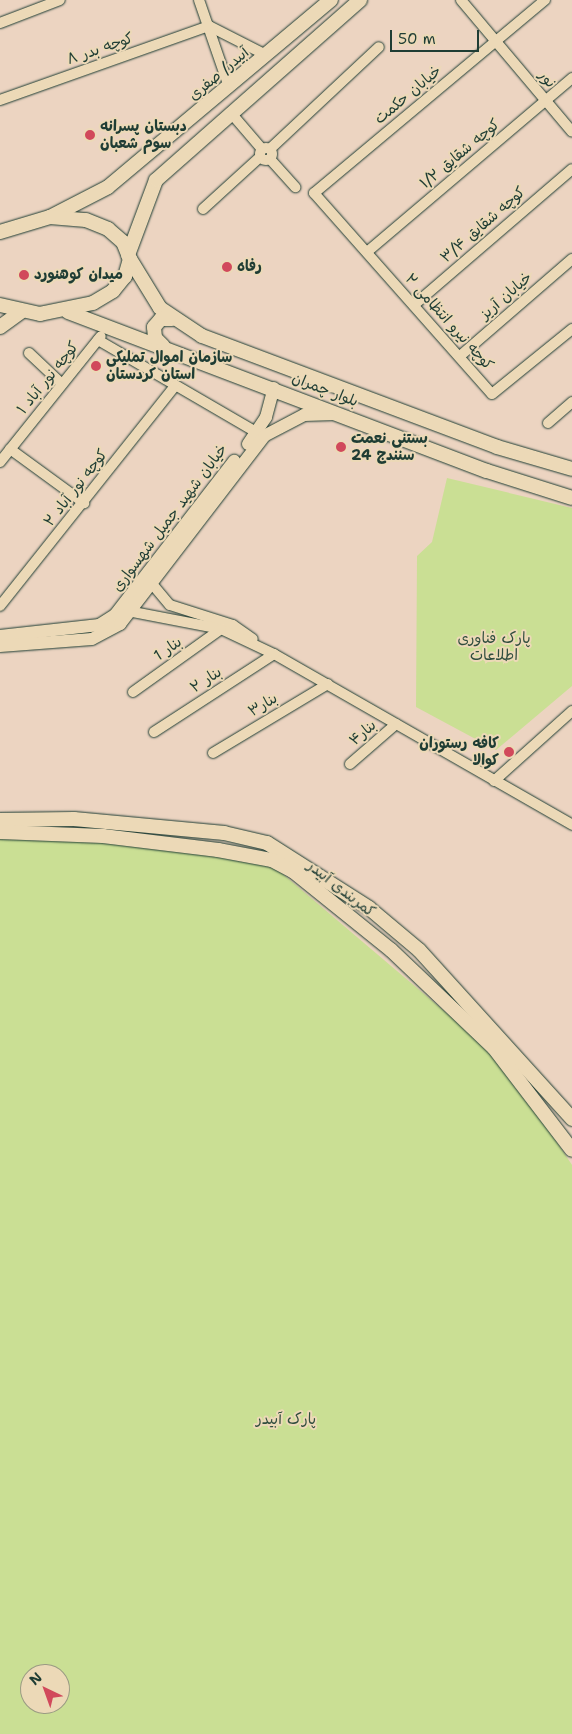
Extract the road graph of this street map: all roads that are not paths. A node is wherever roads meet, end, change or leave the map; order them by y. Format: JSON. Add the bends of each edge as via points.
{"nodes":[{"id":1,"x":60,"y":0,"type":"edge"},
{"id":2,"x":199,"y":0,"type":"edge"},
{"id":3,"x":331,"y":0,"type":"edge"},
{"id":4,"x":360,"y":0,"type":"edge"},
{"id":5,"x":545,"y":0,"type":"edge"},
{"id":6,"x":464,"y":1,"type":"edge"},
{"id":7,"x":0,"y":23,"type":"edge"},
{"id":8,"x":209,"y":26,"type":"junction"},
{"id":9,"x":496,"y":42,"type":"junction"},
{"id":10,"x":379,"y":47,"type":"dead end"},
{"id":11,"x":266,"y":55,"type":"junction"},
{"id":12,"x":572,"y":78,"type":"edge"},
{"id":13,"x":229,"y":87,"type":"junction"},
{"id":14,"x":1,"y":97,"type":"edge"},
{"id":15,"x":546,"y":101,"type":"junction"},
{"id":16,"x":231,"y":113,"type":"junction"},
{"id":17,"x":572,"y":132,"type":"edge"},
{"id":18,"x":265,"y":153,"type":"junction"},
{"id":19,"x":572,"y":169,"type":"edge"},
{"id":20,"x":295,"y":187,"type":"dead end"},
{"id":21,"x":314,"y":194,"type":"joint"},
{"id":22,"x":203,"y":209,"type":"dead end"},
{"id":23,"x":50,"y":217,"type":"junction"},
{"id":24,"x":2,"y":229,"type":"edge"},
{"id":25,"x":366,"y":252,"type":"junction"},
{"id":26,"x":129,"y":257,"type":"junction"},
{"id":27,"x":572,"y":259,"type":"edge"},
{"id":28,"x":0,"y":305,"type":"edge"},
{"id":29,"x":414,"y":305,"type":"junction"},
{"id":30,"x":21,"y":312,"type":"junction"},
{"id":31,"x":68,"y":312,"type":"junction"},
{"id":32,"x":172,"y":318,"type":"junction"},
{"id":33,"x":0,"y":327,"type":"edge"},
{"id":34,"x":572,"y":329,"type":"edge"},
{"id":35,"x":162,"y":346,"type":"junction"},
{"id":36,"x":29,"y":353,"type":"dead end"},
{"id":37,"x":460,"y":356,"type":"junction"},
{"id":38,"x":62,"y":384,"type":"junction"},
{"id":39,"x":174,"y":387,"type":"junction"},
{"id":40,"x":274,"y":388,"type":"junction"},
{"id":41,"x":572,"y":402,"type":"edge"},
{"id":42,"x":341,"y":414,"type":"junction"},
{"id":43,"x":548,"y":423,"type":"dead end"},
{"id":44,"x":260,"y":434,"type":"junction"},
{"id":45,"x":10,"y":449,"type":"junction"},
{"id":46,"x":0,"y":462,"type":"edge"},
{"id":47,"x":572,"y":469,"type":"edge"},
{"id":48,"x":572,"y":498,"type":"edge"},
{"id":49,"x":84,"y":503,"type":"junction"},
{"id":50,"x":153,"y":585,"type":"junction"},
{"id":51,"x":0,"y":606,"type":"edge"},
{"id":52,"x":133,"y":612,"type":"junction"},
{"id":53,"x":221,"y":630,"type":"junction"},
{"id":54,"x":0,"y":636,"type":"edge"},
{"id":55,"x":0,"y":646,"type":"edge"},
{"id":56,"x":274,"y":654,"type":"junction"},
{"id":57,"x":328,"y":684,"type":"junction"},
{"id":58,"x":132,"y":692,"type":"dead end"},
{"id":59,"x":572,"y":711,"type":"edge"},
{"id":60,"x":396,"y":724,"type":"junction"},
{"id":61,"x":154,"y":732,"type":"dead end"},
{"id":62,"x":213,"y":753,"type":"dead end"},
{"id":63,"x":350,"y":764,"type":"dead end"},
{"id":64,"x":494,"y":781,"type":"junction"},
{"id":65,"x":0,"y":820,"type":"edge"},
{"id":66,"x":572,"y":824,"type":"edge"},
{"id":67,"x":0,"y":832,"type":"edge"},
{"id":68,"x":572,"y":1119,"type":"edge"},
{"id":69,"x":572,"y":1150,"type":"edge"}],
"edges":[{"from":1,"to":7,"type":"street"},
{"from":2,"to":8,"type":"street"},
{"from":3,"to":11,"type":"main road","name":"آبیدر/ صفری"},
{"from":4,"to":16,"type":"main road"},
{"from":5,"to":9,"type":"street","name":"خیابان حکمت"},
{"from":6,"to":9,"type":"street","name":"نور"},
{"from":8,"to":11,"type":"street"},
{"from":8,"to":13,"type":"street"},
{"from":8,"to":14,"type":"street","name":"کوچه بدر ۸"},
{"from":9,"to":15,"type":"street","name":"نور"},
{"from":9,"to":21,"type":"street","name":"خیابان حکمت"},
{"from":10,"to":18,"type":"street"},
{"from":11,"to":13,"type":"main road","name":"آبیدر/ صفری"},
{"from":12,"to":15,"type":"street","name":"کوچه شقایق ۱/۲"},
{"from":13,"to":23,"type":"main road","name":"آبیدر/ صفری","via":[[108,188]]},
{"from":15,"to":17,"type":"street","name":"نور"},
{"from":15,"to":25,"type":"street","name":"کوچه شقایق ۱/۲"},
{"from":16,"to":18,"type":"street"},
{"from":16,"to":26,"type":"main road","via":[[156,180]]},
{"from":18,"to":20,"type":"street"},
{"from":18,"to":22,"type":"street"},
{"from":19,"to":29,"type":"street","name":"کوچه شقایق ۳/۴"},
{"from":21,"to":25,"type":"street","name":"کوچه نیرو انتظامی ۲"},
{"from":23,"to":24,"type":"main road"},
{"from":23,"to":26,"type":"main road","via":[[86,220],[108,229]]},
{"from":25,"to":29,"type":"street","name":"کوچه نیرو انتظامی ۲"},
{"from":26,"to":31,"type":"main road","via":[[125,276],[113,291]]},
{"from":26,"to":32,"type":"main road","name":"بلوار چمران","via":[[160,308]]},
{"from":27,"to":37,"type":"street","name":"خیابان آریز"},
{"from":28,"to":30,"type":"main road"},
{"from":29,"to":37,"type":"street","name":"کوچه نیرو انتظامی ۲"},
{"from":30,"to":31,"type":"main road"},
{"from":30,"to":33,"type":"main road"},
{"from":31,"to":35,"type":"main road","name":"بلوار چمران"},
{"from":32,"to":35,"type":"main road","via":[[162,319],[154,328],[154,338]]},
{"from":32,"to":47,"type":"main road","name":"بلوار چمران","via":[[202,336],[301,375],[497,447]]},
{"from":34,"to":37,"type":"street","name":"کوچه نیرو انتظامی ۲","via":[[492,394]]},
{"from":35,"to":40,"type":"main road","name":"بلوار چمران"},
{"from":36,"to":38,"type":"street"},
{"from":38,"to":39,"type":"street","name":"کوچه نور آباد ۱","via":[[99,338]]},
{"from":38,"to":45,"type":"street","name":"کوچه نور آباد ۱"},
{"from":39,"to":44,"type":"street"},
{"from":39,"to":49,"type":"street","name":"کوچه نور آباد ۲"},
{"from":40,"to":42,"type":"main road","name":"بلوار چمران"},
{"from":40,"to":44,"type":"street","name":"خیابان شهید جمیل شهسواری"},
{"from":41,"to":43,"type":"street"},
{"from":42,"to":44,"type":"street","name":"خیابان شهید جمیل شهسواری","via":[[304,415]]},
{"from":42,"to":48,"type":"main road","name":"بلوار چمران","via":[[487,472]]},
{"from":44,"to":50,"type":"street","name":"خیابان شهید جمیل شهسواری"},
{"from":44,"to":54,"type":"street","name":"خیابان شهید جمیل شهسواری","via":[[115,615],[99,625]]},
{"from":45,"to":46,"type":"street","name":"کوچه نور آباد ۱"},
{"from":45,"to":49,"type":"street"},
{"from":49,"to":51,"type":"street","name":"کوچه نور آباد ۲"},
{"from":50,"to":52,"type":"street","name":"خیابان شهید جمیل شهسواری"},
{"from":50,"to":56,"type":"street","name":"خیابان شهید جمیل شهسواری","via":[[170,605],[233,625]]},
{"from":52,"to":53,"type":"street","name":"خیابان شهید جمیل شهسواری"},
{"from":52,"to":55,"type":"street","name":"خیابان شهید جمیل شهسواری","via":[[92,638]]},
{"from":53,"to":56,"type":"street","name":"خیابان شهید جمیل شهسواری"},
{"from":53,"to":58,"type":"street","name":"بنار 1"},
{"from":56,"to":57,"type":"street","name":"خیابان شهید جمیل شهسواری"},
{"from":56,"to":61,"type":"street","name":"بنار ۲"},
{"from":57,"to":60,"type":"street","name":"خیابان شهید جمیل شهسواری"},
{"from":57,"to":62,"type":"street","name":"بنار۳"},
{"from":59,"to":64,"type":"street"},
{"from":60,"to":63,"type":"street","name":"بنار۴"},
{"from":60,"to":64,"type":"street","name":"خیابان شهید جمیل شهسواری"},
{"from":64,"to":66,"type":"street","name":"خیابان شهید جمیل شهسواری"},
{"from":65,"to":68,"type":"main road","name":"کمربندی آبیدر","via":[[74,820],[224,833],[267,843],[369,908],[418,950]]},
{"from":67,"to":69,"type":"main road","name":"کمربندی آبیدر","via":[[103,836],[272,860],[293,872],[391,950],[494,1048]]}]}
